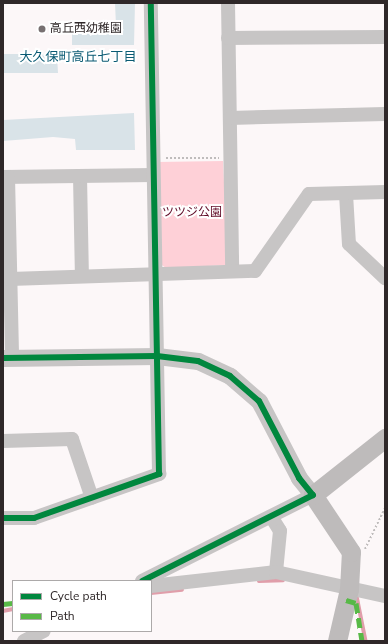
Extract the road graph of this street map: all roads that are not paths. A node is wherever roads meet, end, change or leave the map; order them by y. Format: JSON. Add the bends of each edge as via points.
{"nodes":[{"id":1,"x":151,"y":3,"type":"edge"},
{"id":2,"x":228,"y":3,"type":"edge"},
{"id":3,"x":385,"y":37,"type":"edge"},
{"id":4,"x":228,"y":38,"type":"junction"},
{"id":5,"x":385,"y":114,"type":"edge"},
{"id":6,"x":230,"y":118,"type":"junction"},
{"id":7,"x":153,"y":175,"type":"junction"},
{"id":8,"x":80,"y":176,"type":"junction"},
{"id":9,"x":6,"y":177,"type":"edge"},
{"id":10,"x":385,"y":192,"type":"edge"},
{"id":11,"x":346,"y":194,"type":"junction"},
{"id":12,"x":232,"y":271,"type":"junction"},
{"id":13,"x":154,"y":273,"type":"junction"},
{"id":14,"x":82,"y":276,"type":"junction"},
{"id":15,"x":385,"y":278,"type":"edge"},
{"id":16,"x":10,"y":279,"type":"junction"},
{"id":17,"x":157,"y":356,"type":"junction"},
{"id":18,"x":8,"y":358,"type":"edge"},
{"id":19,"x":385,"y":438,"type":"edge"},
{"id":20,"x":3,"y":441,"type":"edge"},
{"id":21,"x":313,"y":495,"type":"junction"},
{"id":22,"x":92,"y":498,"type":"junction"},
{"id":23,"x":3,"y":518,"type":"edge"},
{"id":24,"x":272,"y":518,"type":"junction"},
{"id":25,"x":276,"y":572,"type":"junction"},
{"id":26,"x":144,"y":580,"type":"edge"},
{"id":27,"x":152,"y":586,"type":"edge"},
{"id":28,"x":349,"y":589,"type":"junction"},
{"id":29,"x":385,"y":596,"type":"edge"},
{"id":30,"x":42,"y":632,"type":"edge"},
{"id":31,"x":24,"y":641,"type":"edge"},
{"id":32,"x":336,"y":641,"type":"edge"}],
"edges":[{"from":1,"to":7,"type":"street"},
{"from":2,"to":4,"type":"street"},
{"from":3,"to":4,"type":"street"},
{"from":4,"to":6,"type":"street"},
{"from":5,"to":6,"type":"street"},
{"from":6,"to":12,"type":"street"},
{"from":7,"to":8,"type":"street"},
{"from":7,"to":13,"type":"street"},
{"from":8,"to":9,"type":"street"},
{"from":8,"to":14,"type":"street"},
{"from":9,"to":16,"type":"street"},
{"from":10,"to":11,"type":"street"},
{"from":11,"to":12,"type":"street","via":[[309,194],[255,271]]},
{"from":11,"to":15,"type":"street","via":[[349,244]]},
{"from":12,"to":13,"type":"street"},
{"from":13,"to":14,"type":"street"},
{"from":13,"to":17,"type":"street"},
{"from":14,"to":16,"type":"street"},
{"from":16,"to":18,"type":"street"},
{"from":17,"to":18,"type":"street"},
{"from":17,"to":21,"type":"street","via":[[198,361],[230,376],[259,401],[299,478]]},
{"from":17,"to":22,"type":"street","via":[[159,474]]},
{"from":19,"to":21,"type":"main road"},
{"from":20,"to":22,"type":"street","via":[[72,439]]},
{"from":21,"to":24,"type":"street"},
{"from":21,"to":28,"type":"main road","via":[[347,544],[352,561]]},
{"from":22,"to":23,"type":"street","via":[[34,518]]},
{"from":24,"to":25,"type":"street","via":[[280,531]]},
{"from":24,"to":26,"type":"street"},
{"from":25,"to":27,"type":"street"},
{"from":25,"to":28,"type":"street"},
{"from":28,"to":29,"type":"street"},
{"from":28,"to":32,"type":"main road"},
{"from":30,"to":31,"type":"street"}]}
